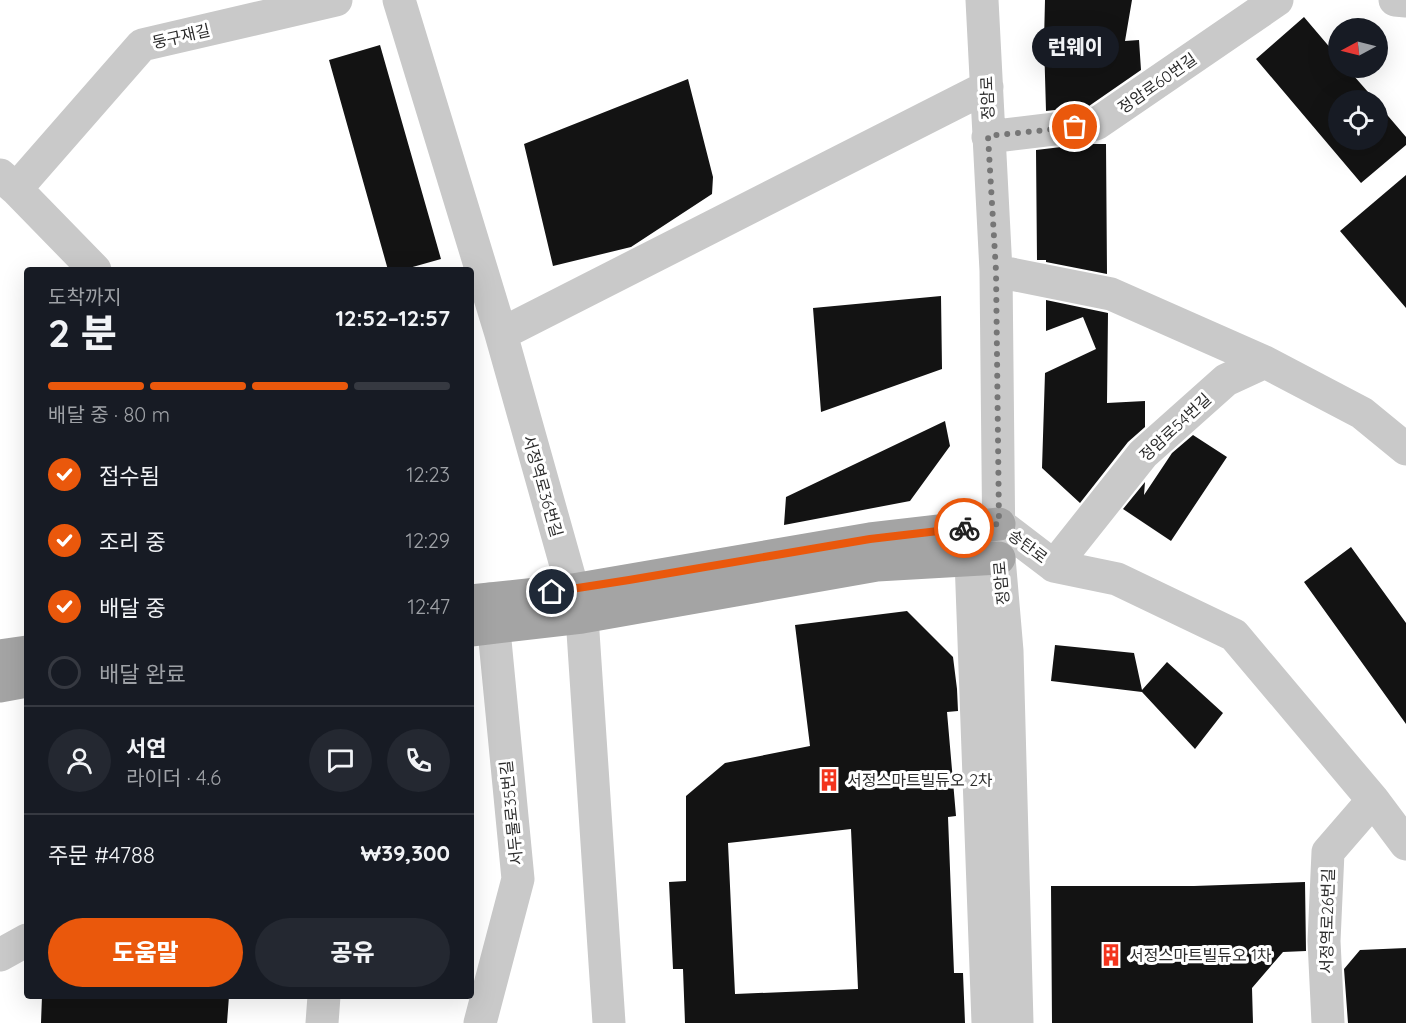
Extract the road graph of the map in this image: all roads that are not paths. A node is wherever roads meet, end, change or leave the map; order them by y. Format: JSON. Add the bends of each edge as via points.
{"nodes":[{"id":1,"x":336,"y":0,"type":"edge"},
{"id":2,"x":399,"y":0,"type":"edge"},
{"id":3,"x":982,"y":0,"type":"edge"},
{"id":4,"x":1277,"y":0,"type":"edge"},
{"id":5,"x":1395,"y":0,"type":"edge"},
{"id":6,"x":1406,"y":1,"type":"edge"},
{"id":7,"x":987,"y":87,"type":"junction"},
{"id":8,"x":988,"y":136,"type":"junction"},
{"id":9,"x":8,"y":182,"type":"edge"},
{"id":10,"x":92,"y":267,"type":"edge"},
{"id":11,"x":996,"y":271,"type":"junction"},
{"id":12,"x":501,"y":334,"type":"junction"},
{"id":13,"x":1265,"y":362,"type":"junction"},
{"id":14,"x":1406,"y":449,"type":"edge"},
{"id":15,"x":984,"y":526,"type":"junction"},
{"id":16,"x":985,"y":559,"type":"junction"},
{"id":17,"x":1054,"y":566,"type":"junction"},
{"id":18,"x":577,"y":603,"type":"junction"},
{"id":19,"x":482,"y":615,"type":"edge"},
{"id":20,"x":24,"y":652,"type":"edge"},
{"id":21,"x":0,"y":656,"type":"edge"},
{"id":22,"x":24,"y":682,"type":"edge"},
{"id":23,"x":0,"y":686,"type":"edge"},
{"id":24,"x":1373,"y":800,"type":"junction"},
{"id":25,"x":1406,"y":844,"type":"edge"},
{"id":26,"x":24,"y":942,"type":"edge"},
{"id":27,"x":0,"y":955,"type":"edge"},
{"id":28,"x":324,"y":999,"type":"edge"},
{"id":29,"x":322,"y":1023,"type":"edge"},
{"id":30,"x":480,"y":1023,"type":"edge"},
{"id":31,"x":609,"y":1023,"type":"edge"},
{"id":32,"x":988,"y":1023,"type":"edge"},
{"id":33,"x":1017,"y":1023,"type":"edge"},
{"id":34,"x":1328,"y":1023,"type":"edge"}],
"edges":[{"from":1,"to":9,"type":"street","name":"둥구재길","via":[[142,45]]},
{"from":2,"to":12,"type":"street","name":"서정역로36번길"},
{"from":3,"to":7,"type":"street","name":"정암로"},
{"from":4,"to":8,"type":"street","name":"정암로60번길","via":[[1096,124]]},
{"from":5,"to":6,"type":"street"},
{"from":7,"to":8,"type":"street","name":"정암로"},
{"from":7,"to":12,"type":"street"},
{"from":8,"to":11,"type":"street","name":"정암로"},
{"from":9,"to":10,"type":"street","name":"둥구재길"},
{"from":11,"to":13,"type":"street","via":[[1111,294]]},
{"from":11,"to":15,"type":"street","name":"정암로"},
{"from":12,"to":18,"type":"street","name":"서정역로36번길"},
{"from":13,"to":14,"type":"street","via":[[1362,413]]},
{"from":13,"to":17,"type":"street","name":"정암로54번길","via":[[1226,380],[1143,454]]},
{"from":15,"to":16,"type":"street","name":"정암로"},
{"from":15,"to":17,"type":"street","name":"송탄로"},
{"from":15,"to":18,"type":"main road","via":[[870,539]]},
{"from":16,"to":18,"type":"main road","via":[[877,565]]},
{"from":16,"to":32,"type":"street"},
{"from":16,"to":33,"type":"street","name":"정암로","via":[[1007,651]]},
{"from":17,"to":24,"type":"street","name":"송탄로","via":[[1117,579],[1234,635]]},
{"from":18,"to":19,"type":"main road"},
{"from":18,"to":31,"type":"street","name":"서정역로36번길"},
{"from":19,"to":30,"type":"street","name":"서두물로35번길","via":[[518,879]]},
{"from":20,"to":21,"type":"main road"},
{"from":22,"to":23,"type":"main road"},
{"from":24,"to":25,"type":"street","name":"송탄로"},
{"from":24,"to":34,"type":"street","name":"서정역로26번길","via":[[1328,852],[1324,941]]},
{"from":26,"to":27,"type":"street"},
{"from":28,"to":29,"type":"street"}]}
